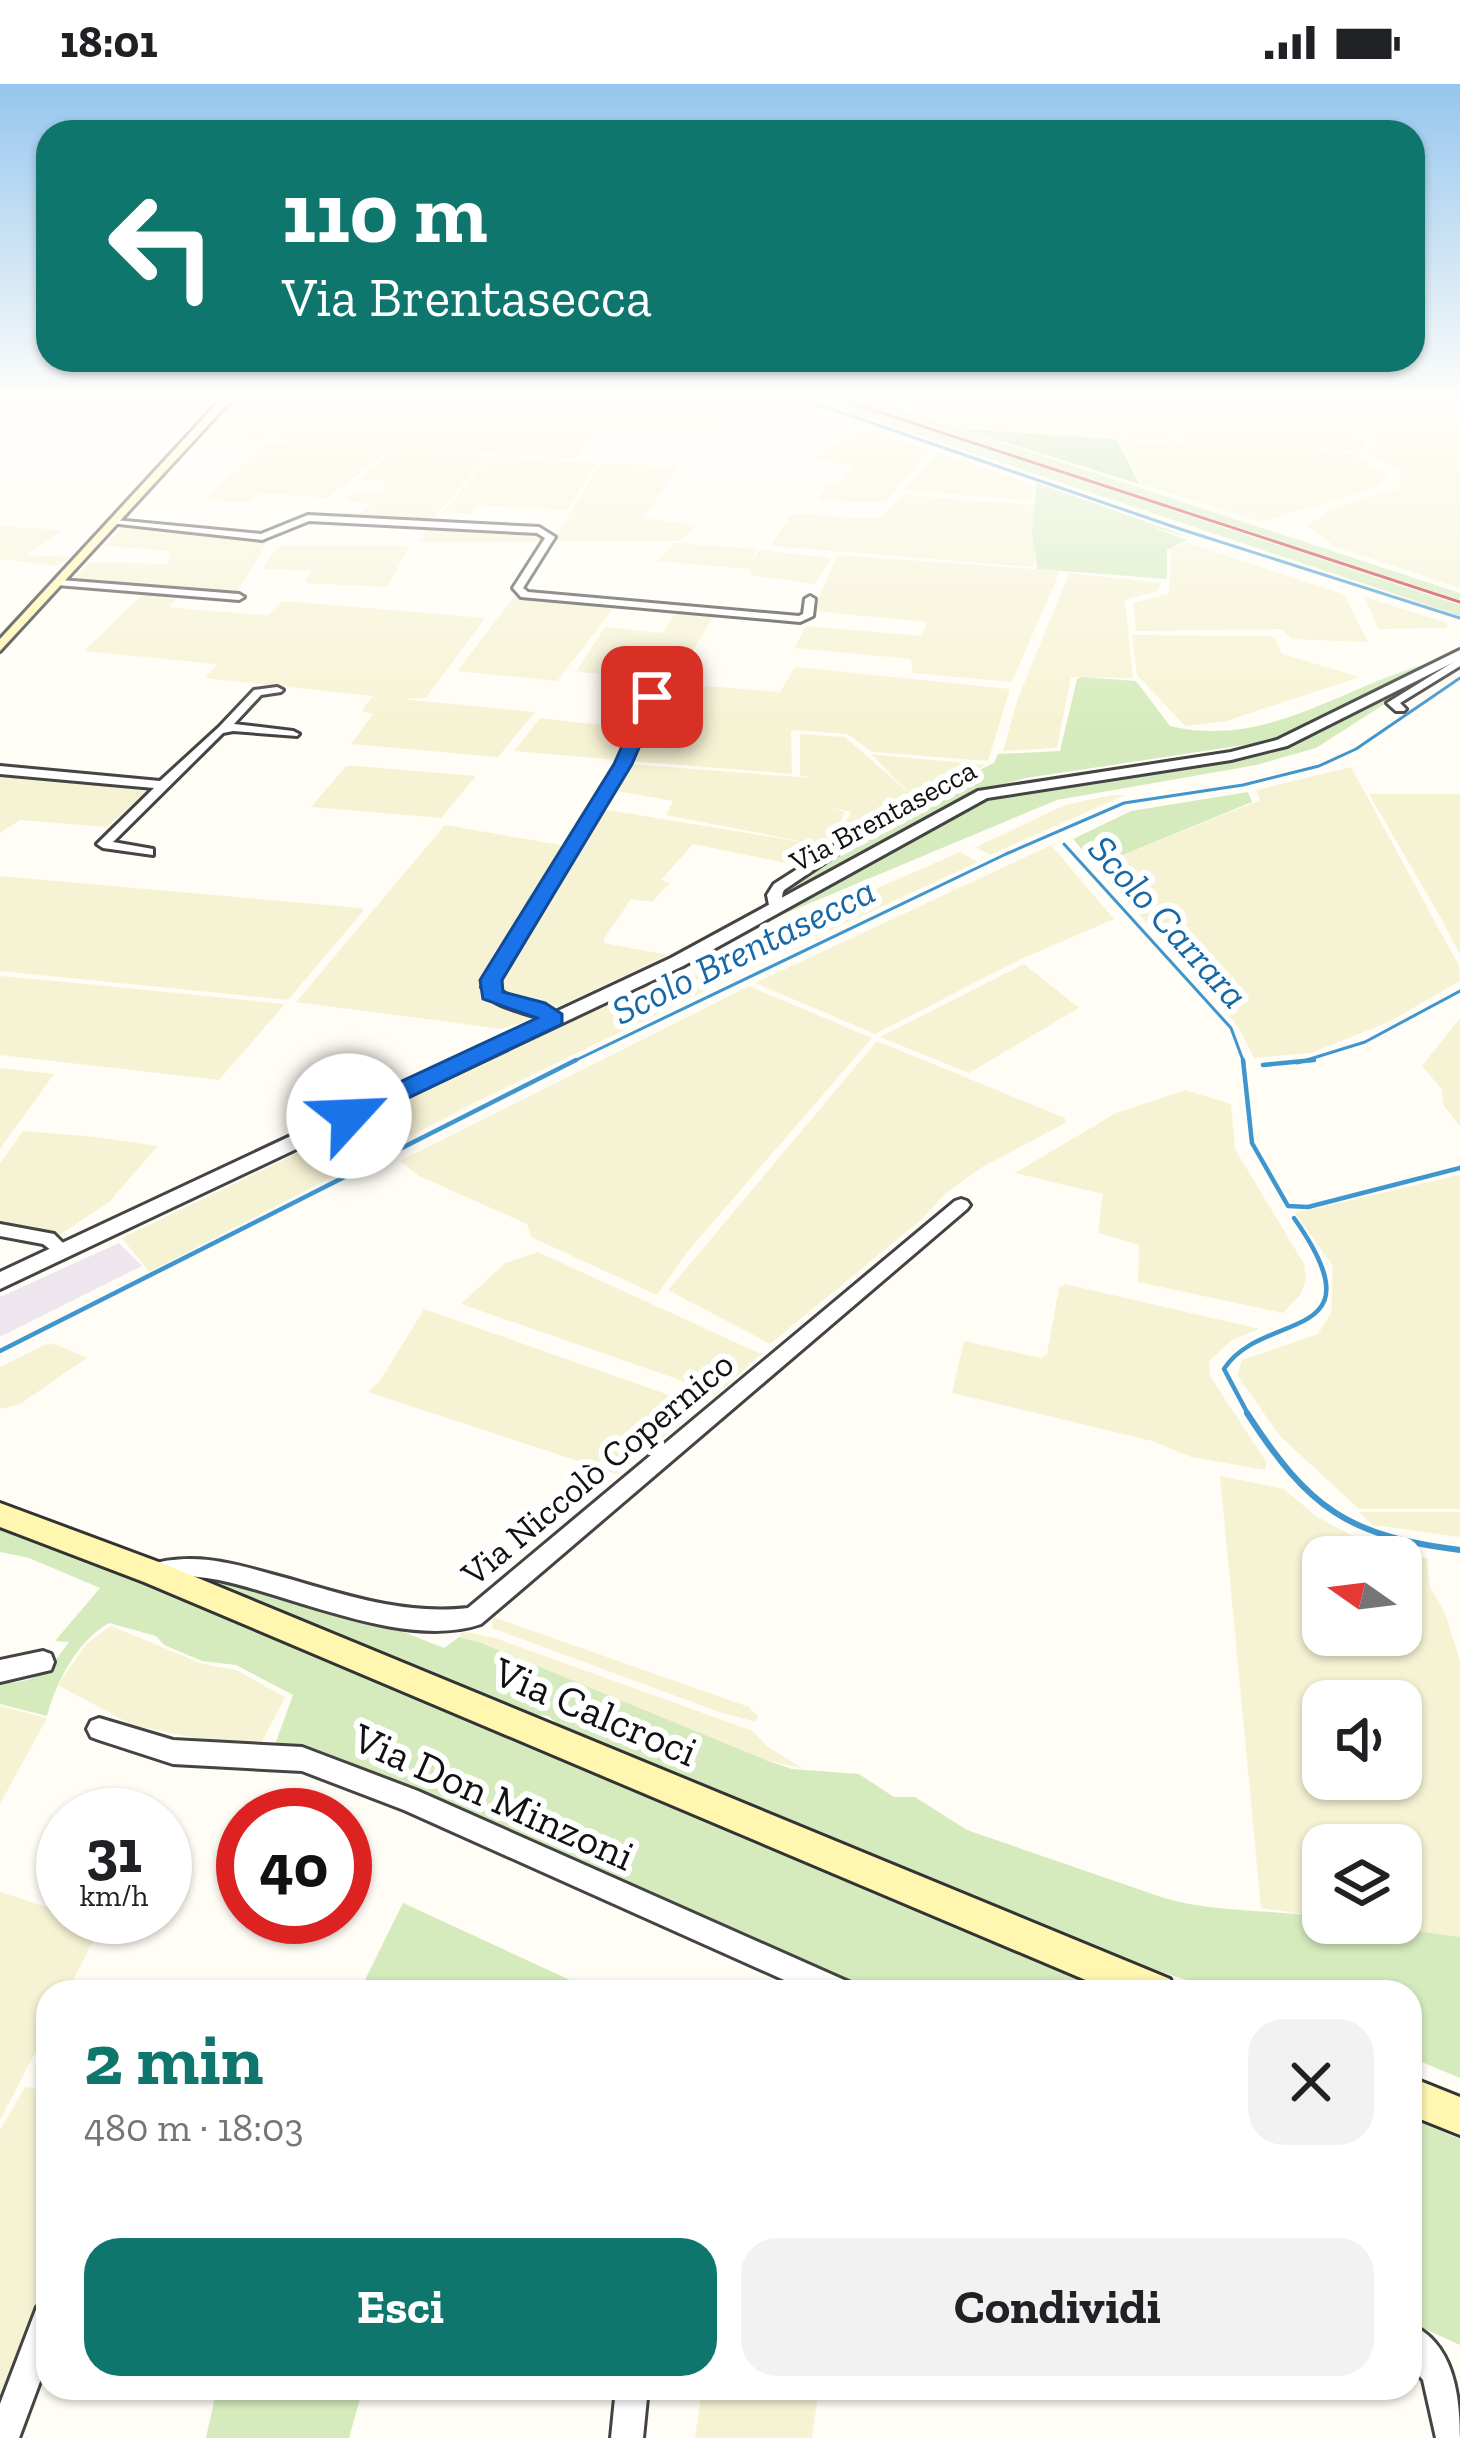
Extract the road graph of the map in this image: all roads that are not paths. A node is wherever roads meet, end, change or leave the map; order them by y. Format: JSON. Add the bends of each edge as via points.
{"nodes":[{"id":1,"x":130,"y":507,"type":"edge"},
{"id":2,"x":320,"y":508,"type":"dead end"},
{"id":3,"x":308,"y":518,"type":"junction"},
{"id":4,"x":115,"y":524,"type":"junction"},
{"id":5,"x":60,"y":583,"type":"junction"},
{"id":6,"x":239,"y":597,"type":"dead end"},
{"id":7,"x":810,"y":598,"type":"dead end"},
{"id":8,"x":0,"y":647,"type":"edge"},
{"id":9,"x":1460,"y":658,"type":"edge"},
{"id":10,"x":277,"y":690,"type":"dead end"},
{"id":11,"x":652,"y":697,"type":"dead end"},
{"id":12,"x":1400,"y":709,"type":"dead end"},
{"id":13,"x":225,"y":728,"type":"junction"},
{"id":14,"x":292,"y":734,"type":"dead end"},
{"id":15,"x":0,"y":770,"type":"edge"},
{"id":16,"x":163,"y":785,"type":"junction"},
{"id":17,"x":838,"y":847,"type":"dead end"},
{"id":18,"x":148,"y":852,"type":"dead end"},
{"id":19,"x":775,"y":907,"type":"junction"},
{"id":20,"x":554,"y":1019,"type":"junction"},
{"id":21,"x":961,"y":1205,"type":"dead end"},
{"id":22,"x":0,"y":1230,"type":"edge"},
{"id":23,"x":62,"y":1252,"type":"junction"},
{"id":24,"x":0,"y":1281,"type":"edge"},
{"id":25,"x":0,"y":1515,"type":"edge"},
{"id":26,"x":154,"y":1574,"type":"junction"},
{"id":27,"x":43,"y":1662,"type":"dead end"},
{"id":28,"x":0,"y":1672,"type":"edge"},
{"id":29,"x":99,"y":1729,"type":"dead end"},
{"id":30,"x":815,"y":1980,"type":"edge"},
{"id":31,"x":1128,"y":1980,"type":"edge"},
{"id":32,"x":1422,"y":2101,"type":"edge"},
{"id":33,"x":1460,"y":2116,"type":"edge"},
{"id":34,"x":36,"y":2350,"type":"edge"},
{"id":35,"x":1422,"y":2354,"type":"edge"},
{"id":36,"x":631,"y":2400,"type":"edge"},
{"id":37,"x":3,"y":2438,"type":"edge"},
{"id":38,"x":627,"y":2438,"type":"edge"},
{"id":39,"x":1452,"y":2438,"type":"edge"}],
"edges":[{"from":1,"to":4,"type":"main road"},
{"from":2,"to":3,"type":"street"},
{"from":3,"to":4,"type":"street","via":[[262,537]]},
{"from":3,"to":7,"type":"street","via":[[546,531],[550,537],[518,588],[525,595],[804,618]]},
{"from":4,"to":5,"type":"main road"},
{"from":5,"to":6,"type":"street"},
{"from":5,"to":8,"type":"main road"},
{"from":9,"to":12,"type":"street","via":[[1393,704]]},
{"from":9,"to":19,"type":"street","name":"Via Brentasecca","via":[[1299,737],[1215,758],[1002,787]]},
{"from":10,"to":13,"type":"street","via":[[258,692]]},
{"from":11,"to":20,"type":"street","via":[[623,764],[491,980],[499,999]]},
{"from":13,"to":14,"type":"street"},
{"from":13,"to":16,"type":"street"},
{"from":15,"to":16,"type":"street"},
{"from":16,"to":18,"type":"street","via":[[103,844]]},
{"from":17,"to":19,"type":"street","via":[[779,887]]},
{"from":19,"to":20,"type":"street","name":"Via Brentasecca"},
{"from":20,"to":23,"type":"street","name":"Via Brentasecca"},
{"from":21,"to":26,"type":"street","name":"Via Niccolò Copernico","via":[[473,1617],[431,1624],[225,1573],[180,1566]]},
{"from":22,"to":23,"type":"street","via":[[38,1235]]},
{"from":23,"to":24,"type":"street","name":"Via Brentasecca"},
{"from":25,"to":26,"type":"main road","name":"Via Calcroci"},
{"from":26,"to":31,"type":"main road","name":"Via Calcroci"},
{"from":27,"to":28,"type":"street"},
{"from":29,"to":30,"type":"street","name":"Via Don Minzoni","via":[[172,1752],[302,1759]]},
{"from":32,"to":33,"type":"main road"},
{"from":34,"to":37,"type":"street"},
{"from":35,"to":39,"type":"street","via":[[1437,2372]]},
{"from":36,"to":38,"type":"street"}]}
